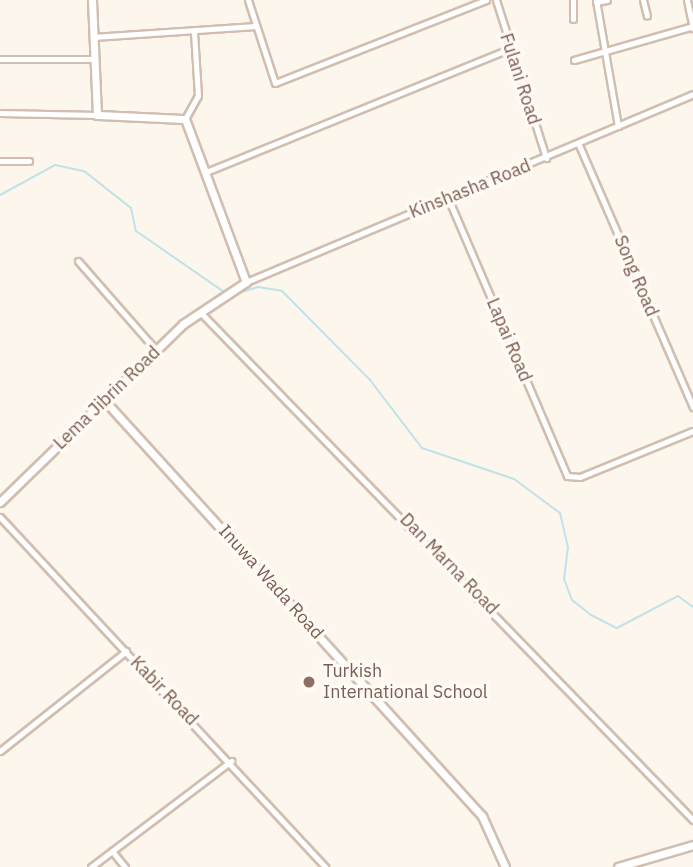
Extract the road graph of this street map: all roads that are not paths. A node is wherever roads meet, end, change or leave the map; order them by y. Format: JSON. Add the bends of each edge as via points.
{"nodes":[{"id":1,"x":92,"y":0,"type":"edge"},
{"id":2,"x":248,"y":0,"type":"edge"},
{"id":3,"x":486,"y":0,"type":"edge"},
{"id":4,"x":496,"y":0,"type":"edge"},
{"id":5,"x":573,"y":0,"type":"edge"},
{"id":6,"x":607,"y":0,"type":"edge"},
{"id":7,"x":643,"y":0,"type":"edge"},
{"id":8,"x":687,"y":0,"type":"edge"},
{"id":9,"x":596,"y":1,"type":"edge"},
{"id":10,"x":647,"y":16,"type":"dead end"},
{"id":11,"x":573,"y":19,"type":"dead end"},
{"id":12,"x":256,"y":26,"type":"junction"},
{"id":13,"x":693,"y":27,"type":"edge"},
{"id":14,"x":194,"y":32,"type":"junction"},
{"id":15,"x":93,"y":37,"type":"junction"},
{"id":16,"x":509,"y":49,"type":"junction"},
{"id":17,"x":604,"y":53,"type":"junction"},
{"id":18,"x":0,"y":58,"type":"edge"},
{"id":19,"x":93,"y":59,"type":"junction"},
{"id":20,"x":574,"y":60,"type":"dead end"},
{"id":21,"x":693,"y":94,"type":"edge"},
{"id":22,"x":0,"y":113,"type":"edge"},
{"id":23,"x":97,"y":115,"type":"junction"},
{"id":24,"x":185,"y":119,"type":"junction"},
{"id":25,"x":618,"y":126,"type":"junction"},
{"id":26,"x":579,"y":145,"type":"junction"},
{"id":27,"x":546,"y":158,"type":"junction"},
{"id":28,"x":0,"y":161,"type":"edge"},
{"id":29,"x":29,"y":161,"type":"dead end"},
{"id":30,"x":206,"y":172,"type":"junction"},
{"id":31,"x":448,"y":198,"type":"junction"},
{"id":32,"x":78,"y":261,"type":"dead end"},
{"id":33,"x":246,"y":282,"type":"junction"},
{"id":34,"x":200,"y":312,"type":"junction"},
{"id":35,"x":156,"y":350,"type":"junction"},
{"id":36,"x":105,"y":401,"type":"junction"},
{"id":37,"x":693,"y":407,"type":"edge"},
{"id":38,"x":693,"y":431,"type":"edge"},
{"id":39,"x":0,"y":502,"type":"edge"},
{"id":40,"x":0,"y":517,"type":"edge"},
{"id":41,"x":126,"y":652,"type":"junction"},
{"id":42,"x":0,"y":751,"type":"edge"},
{"id":43,"x":229,"y":758,"type":"junction"},
{"id":44,"x":693,"y":820,"type":"edge"},
{"id":45,"x":693,"y":845,"type":"edge"},
{"id":46,"x":112,"y":851,"type":"junction"},
{"id":47,"x":633,"y":865,"type":"edge"},
{"id":48,"x":91,"y":867,"type":"edge"},
{"id":49,"x":125,"y":867,"type":"edge"},
{"id":50,"x":327,"y":867,"type":"edge"},
{"id":51,"x":505,"y":867,"type":"edge"},
{"id":52,"x":618,"y":867,"type":"edge"}],
"edges":[{"from":1,"to":15,"type":"street"},
{"from":2,"to":12,"type":"street"},
{"from":3,"to":12,"type":"street","via":[[275,83]]},
{"from":4,"to":16,"type":"street","name":"Fulani Road"},
{"from":5,"to":11,"type":"street"},
{"from":6,"to":9,"type":"street"},
{"from":7,"to":10,"type":"street"},
{"from":8,"to":13,"type":"street"},
{"from":9,"to":17,"type":"street"},
{"from":12,"to":14,"type":"street"},
{"from":13,"to":17,"type":"street"},
{"from":14,"to":15,"type":"street"},
{"from":14,"to":24,"type":"street","via":[[198,96]]},
{"from":15,"to":19,"type":"street"},
{"from":16,"to":27,"type":"street","name":"Fulani Road"},
{"from":16,"to":30,"type":"street"},
{"from":17,"to":20,"type":"street"},
{"from":17,"to":25,"type":"street"},
{"from":18,"to":19,"type":"street"},
{"from":19,"to":23,"type":"street"},
{"from":21,"to":25,"type":"street","name":"Kinshasha Road"},
{"from":22,"to":23,"type":"street"},
{"from":23,"to":24,"type":"street"},
{"from":24,"to":30,"type":"street"},
{"from":25,"to":26,"type":"street","name":"Kinshasha Road"},
{"from":26,"to":27,"type":"street","name":"Kinshasha Road"},
{"from":26,"to":37,"type":"street","name":"Song Road"},
{"from":27,"to":31,"type":"street","name":"Kinshasha Road"},
{"from":28,"to":29,"type":"street"},
{"from":30,"to":33,"type":"street"},
{"from":31,"to":33,"type":"street","name":"Kinshasha Road"},
{"from":31,"to":38,"type":"street","name":"Lapai Road","via":[[573,478]]},
{"from":32,"to":35,"type":"street"},
{"from":33,"to":34,"type":"street","name":"Lema Jibrin Road"},
{"from":34,"to":35,"type":"street","name":"Lema Jibrin Road"},
{"from":34,"to":44,"type":"street","name":"Dan Marna Road"},
{"from":35,"to":36,"type":"street","name":"Lema Jibrin Road"},
{"from":36,"to":39,"type":"street","name":"Lema Jibrin Road"},
{"from":36,"to":51,"type":"street","name":"Inuwa Wada Road","via":[[482,816]]},
{"from":40,"to":41,"type":"street","name":"Kabir Road"},
{"from":41,"to":42,"type":"street"},
{"from":41,"to":43,"type":"street","name":"Kabir Road"},
{"from":43,"to":46,"type":"street"},
{"from":43,"to":50,"type":"street","name":"Kabir Road"},
{"from":45,"to":47,"type":"street"},
{"from":46,"to":48,"type":"street"},
{"from":46,"to":49,"type":"street"},
{"from":47,"to":52,"type":"street"}]}
